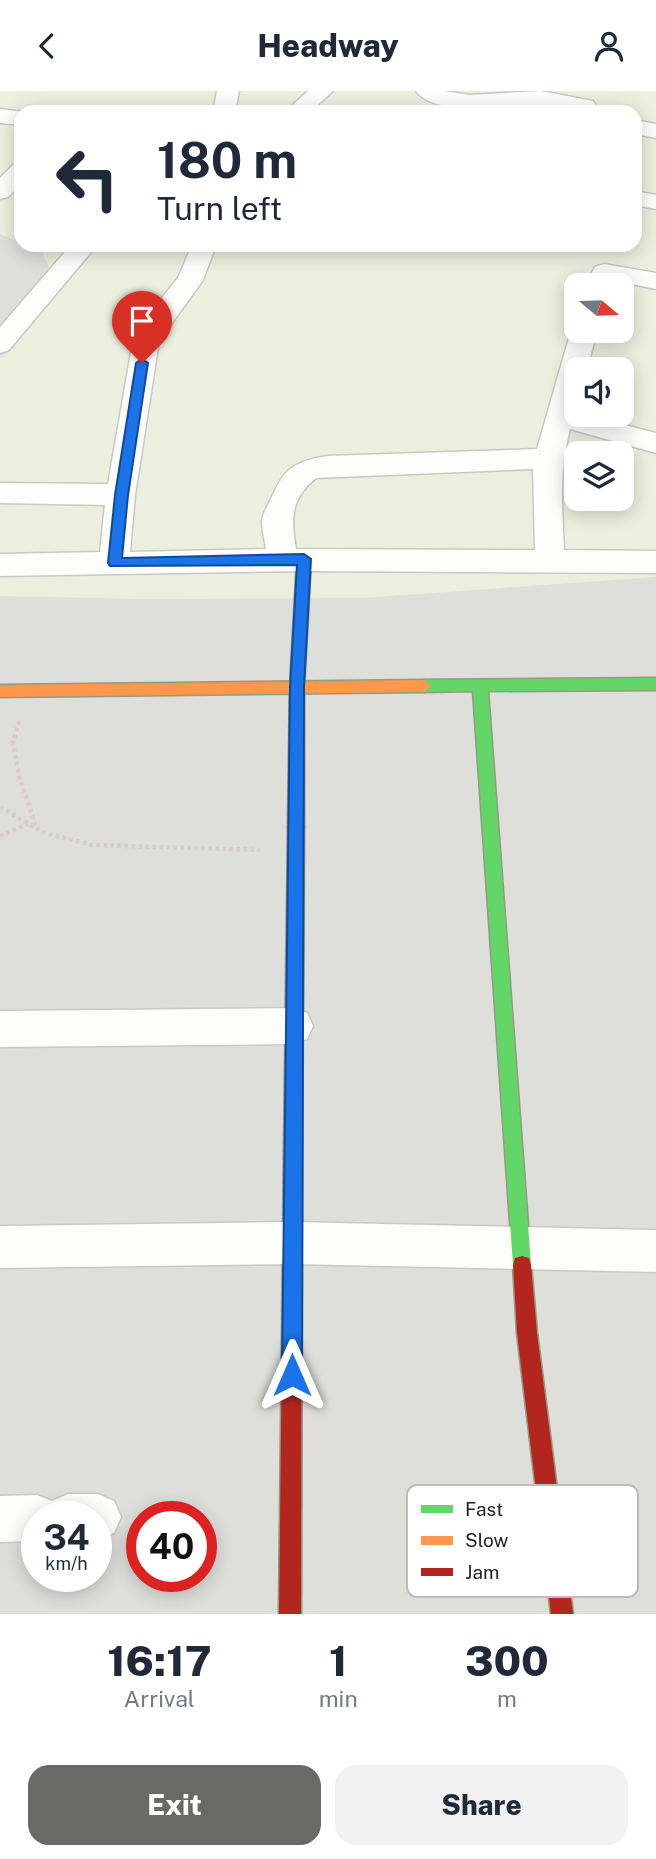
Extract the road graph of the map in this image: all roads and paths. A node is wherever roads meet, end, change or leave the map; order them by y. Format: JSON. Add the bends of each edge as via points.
{"nodes":[{"id":1,"x":322,"y":91,"type":"edge"},
{"id":2,"x":427,"y":91,"type":"edge"},
{"id":3,"x":305,"y":105,"type":"edge"},
{"id":4,"x":586,"y":105,"type":"edge"},
{"id":5,"x":14,"y":177,"type":"edge"},
{"id":6,"x":0,"y":192,"type":"edge"},
{"id":7,"x":78,"y":252,"type":"edge"},
{"id":8,"x":201,"y":252,"type":"edge"},
{"id":9,"x":634,"y":276,"type":"edge"},
{"id":10,"x":656,"y":281,"type":"edge"},
{"id":11,"x":581,"y":343,"type":"edge"},
{"id":12,"x":0,"y":344,"type":"edge"},
{"id":13,"x":559,"y":417,"type":"junction"},
{"id":14,"x":656,"y":443,"type":"edge"},
{"id":15,"x":548,"y":459,"type":"junction"},
{"id":16,"x":121,"y":495,"type":"junction"},
{"id":17,"x":1,"y":500,"type":"edge"},
{"id":18,"x":294,"y":560,"type":"junction"},
{"id":19,"x":550,"y":562,"type":"junction"},
{"id":20,"x":656,"y":562,"type":"edge"},
{"id":21,"x":114,"y":563,"type":"junction"},
{"id":22,"x":0,"y":565,"type":"edge"},
{"id":23,"x":656,"y":684,"type":"edge"},
{"id":24,"x":480,"y":686,"type":"junction"},
{"id":25,"x":297,"y":687,"type":"junction"},
{"id":26,"x":28,"y":690,"type":"junction"},
{"id":27,"x":0,"y":691,"type":"edge"},
{"id":28,"x":0,"y":807,"type":"edge"},
{"id":29,"x":29,"y":824,"type":"junction"},
{"id":30,"x":37,"y":828,"type":"junction"},
{"id":31,"x":0,"y":836,"type":"edge"},
{"id":32,"x":296,"y":851,"type":"junction"},
{"id":33,"x":294,"y":1025,"type":"junction"},
{"id":34,"x":0,"y":1029,"type":"edge"},
{"id":35,"x":293,"y":1243,"type":"junction"},
{"id":36,"x":0,"y":1247,"type":"edge"},
{"id":37,"x":521,"y":1247,"type":"junction"},
{"id":38,"x":656,"y":1251,"type":"edge"},
{"id":39,"x":546,"y":1485,"type":"edge"},
{"id":40,"x":21,"y":1518,"type":"edge"},
{"id":41,"x":0,"y":1519,"type":"edge"},
{"id":42,"x":289,"y":1614,"type":"edge"}],
"edges":[{"from":1,"to":3,"type":"street"},
{"from":2,"to":4,"type":"street","via":[[457,103],[539,98]]},
{"from":5,"to":6,"type":"street"},
{"from":7,"to":12,"type":"street"},
{"from":8,"to":16,"type":"street","via":[[190,280],[146,341]]},
{"from":9,"to":10,"type":"street"},
{"from":11,"to":13,"type":"street"},
{"from":13,"to":14,"type":"street"},
{"from":13,"to":15,"type":"street"},
{"from":15,"to":18,"type":"street","via":[[308,469],[293,481],[276,519]]},
{"from":15,"to":19,"type":"street"},
{"from":16,"to":17,"type":"street"},
{"from":16,"to":21,"type":"street"},
{"from":18,"to":19,"type":"street"},
{"from":18,"to":21,"type":"street"},
{"from":18,"to":25,"type":"street"},
{"from":19,"to":20,"type":"street"},
{"from":21,"to":22,"type":"street"},
{"from":23,"to":24,"type":"street"},
{"from":24,"to":25,"type":"street"},
{"from":24,"to":37,"type":"street"},
{"from":25,"to":26,"type":"street"},
{"from":25,"to":32,"type":"street"},
{"from":26,"to":27,"type":"street"},
{"from":26,"to":30,"type":"path","via":[[13,742]]},
{"from":28,"to":29,"type":"path"},
{"from":29,"to":30,"type":"path"},
{"from":29,"to":31,"type":"path"},
{"from":30,"to":32,"type":"path","via":[[92,845]]},
{"from":32,"to":33,"type":"street"},
{"from":33,"to":34,"type":"street"},
{"from":33,"to":35,"type":"street"},
{"from":35,"to":36,"type":"street"},
{"from":35,"to":37,"type":"street"},
{"from":35,"to":42,"type":"street"},
{"from":37,"to":38,"type":"street"},
{"from":37,"to":39,"type":"street"},
{"from":40,"to":41,"type":"street"}]}
